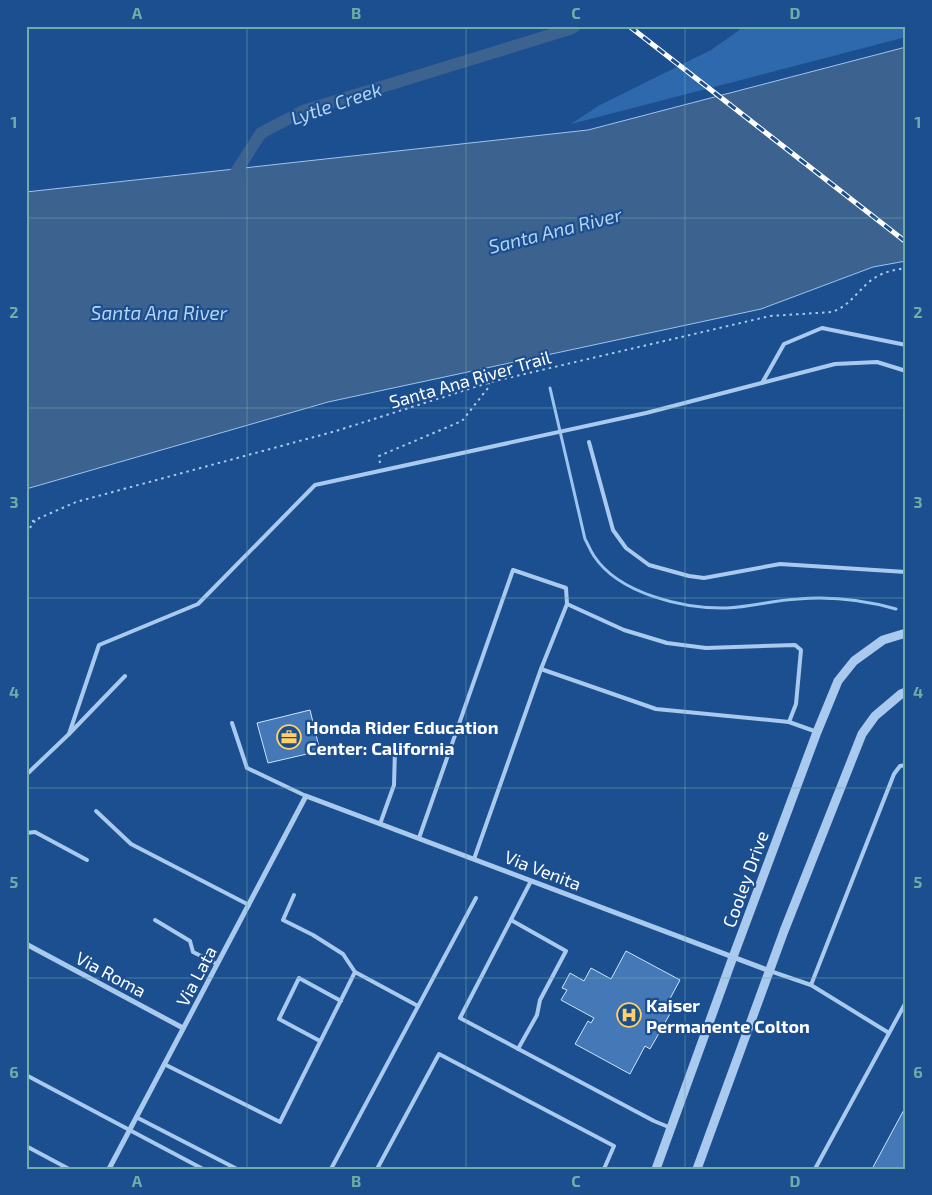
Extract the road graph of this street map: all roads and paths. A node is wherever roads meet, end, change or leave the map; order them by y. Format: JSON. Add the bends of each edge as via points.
{"nodes":[{"id":1,"x":906,"y":268,"type":"edge"},
{"id":2,"x":906,"y":345,"type":"edge"},
{"id":3,"x":906,"y":371,"type":"edge"},
{"id":4,"x":490,"y":383,"type":"junction"},
{"id":5,"x":762,"y":383,"type":"junction"},
{"id":6,"x":589,"y":442,"type":"dead end"},
{"id":7,"x":380,"y":466,"type":"dead end"},
{"id":8,"x":36,"y":520,"type":"junction"},
{"id":9,"x":26,"y":524,"type":"edge"},
{"id":10,"x":26,"y":533,"type":"edge"},
{"id":11,"x":906,"y":572,"type":"edge"},
{"id":12,"x":567,"y":604,"type":"junction"},
{"id":13,"x":906,"y":633,"type":"edge"},
{"id":14,"x":541,"y":668,"type":"junction"},
{"id":15,"x":125,"y":676,"type":"dead end"},
{"id":16,"x":906,"y":692,"type":"edge"},
{"id":17,"x":789,"y":722,"type":"junction"},
{"id":18,"x":232,"y":723,"type":"dead end"},
{"id":19,"x":817,"y":732,"type":"junction"},
{"id":20,"x":68,"y":734,"type":"junction"},
{"id":21,"x":395,"y":749,"type":"dead end"},
{"id":22,"x":906,"y":765,"type":"edge"},
{"id":23,"x":26,"y":775,"type":"edge"},
{"id":24,"x":306,"y":796,"type":"junction"},
{"id":25,"x":96,"y":811,"type":"dead end"},
{"id":26,"x":380,"y":824,"type":"junction"},
{"id":27,"x":26,"y":833,"type":"edge"},
{"id":28,"x":419,"y":838,"type":"junction"},
{"id":29,"x":474,"y":859,"type":"junction"},
{"id":30,"x":87,"y":860,"type":"dead end"},
{"id":31,"x":531,"y":881,"type":"junction"},
{"id":32,"x":294,"y":895,"type":"dead end"},
{"id":33,"x":476,"y":898,"type":"dead end"},
{"id":34,"x":249,"y":905,"type":"junction"},
{"id":35,"x":155,"y":920,"type":"dead end"},
{"id":36,"x":511,"y":920,"type":"junction"},
{"id":37,"x":26,"y":944,"type":"edge"},
{"id":38,"x":733,"y":957,"type":"junction"},
{"id":39,"x":217,"y":964,"type":"junction"},
{"id":40,"x":770,"y":971,"type":"junction"},
{"id":41,"x":355,"y":972,"type":"junction"},
{"id":42,"x":811,"y":985,"type":"junction"},
{"id":43,"x":341,"y":1001,"type":"junction"},
{"id":44,"x":906,"y":1002,"type":"edge"},
{"id":45,"x":418,"y":1006,"type":"junction"},
{"id":46,"x":183,"y":1028,"type":"junction"},
{"id":47,"x":889,"y":1033,"type":"junction"},
{"id":48,"x":320,"y":1041,"type":"junction"},
{"id":49,"x":518,"y":1049,"type":"junction"},
{"id":50,"x":164,"y":1064,"type":"junction"},
{"id":51,"x":26,"y":1075,"type":"edge"},
{"id":52,"x":136,"y":1117,"type":"junction"},
{"id":53,"x":671,"y":1128,"type":"junction"},
{"id":54,"x":130,"y":1129,"type":"junction"},
{"id":55,"x":26,"y":1146,"type":"edge"},
{"id":56,"x":69,"y":1169,"type":"edge"},
{"id":57,"x":109,"y":1169,"type":"edge"},
{"id":58,"x":203,"y":1169,"type":"edge"},
{"id":59,"x":237,"y":1169,"type":"edge"},
{"id":60,"x":331,"y":1169,"type":"edge"},
{"id":61,"x":377,"y":1169,"type":"edge"},
{"id":62,"x":604,"y":1169,"type":"edge"},
{"id":63,"x":656,"y":1169,"type":"edge"},
{"id":64,"x":697,"y":1169,"type":"edge"},
{"id":65,"x":815,"y":1169,"type":"edge"}],
"edges":[{"from":1,"to":4,"type":"path","name":"Santa Ana River Trail","via":[[876,276],[846,305],[832,312],[770,316]]},
{"from":2,"to":5,"type":"lane","via":[[822,328],[784,344]]},
{"from":3,"to":5,"type":"lane","via":[[877,362],[835,364]]},
{"from":4,"to":7,"type":"path","via":[[462,421],[378,456]]},
{"from":4,"to":8,"type":"path","name":"Santa Ana River Trail","via":[[336,431],[76,502]]},
{"from":5,"to":20,"type":"lane","via":[[646,413],[315,485],[198,604],[99,645]]},
{"from":6,"to":11,"type":"lane","via":[[613,530],[626,548],[649,565],[704,578],[780,564]]},
{"from":8,"to":9,"type":"path","name":"Santa Ana River Trail"},
{"from":8,"to":10,"type":"path","name":"Santa Ana River Trail"},
{"from":12,"to":14,"type":"lane"},
{"from":12,"to":17,"type":"lane","via":[[624,630],[667,644],[706,648],[795,645],[800,650],[796,704]]},
{"from":12,"to":28,"type":"lane","via":[[566,588],[513,570]]},
{"from":13,"to":19,"type":"street","name":"Cooley Drive","via":[[883,640],[854,661],[838,682]]},
{"from":14,"to":17,"type":"lane","via":[[656,710]]},
{"from":14,"to":29,"type":"lane"},
{"from":15,"to":20,"type":"lane"},
{"from":16,"to":40,"type":"street","via":[[875,716],[862,734]]},
{"from":17,"to":19,"type":"lane"},
{"from":18,"to":24,"type":"lane","via":[[246,768]]},
{"from":19,"to":38,"type":"street","name":"Cooley Drive"},
{"from":20,"to":23,"type":"lane"},
{"from":21,"to":26,"type":"lane","via":[[394,785]]},
{"from":22,"to":42,"type":"lane","via":[[900,766],[894,774]]},
{"from":24,"to":26,"type":"street","name":"Via Venita"},
{"from":24,"to":34,"type":"street","name":"Via Lata"},
{"from":25,"to":34,"type":"lane","via":[[131,844]]},
{"from":26,"to":28,"type":"street","name":"Via Venita"},
{"from":27,"to":30,"type":"lane","via":[[35,832]]},
{"from":28,"to":29,"type":"street","name":"Via Venita"},
{"from":29,"to":31,"type":"street","name":"Via Venita"},
{"from":31,"to":36,"type":"lane"},
{"from":31,"to":38,"type":"street","name":"Via Venita"},
{"from":32,"to":41,"type":"lane","via":[[283,920],[343,954]]},
{"from":33,"to":45,"type":"lane"},
{"from":34,"to":39,"type":"street","name":"Via Lata"},
{"from":35,"to":39,"type":"lane","via":[[190,941],[193,952]]},
{"from":36,"to":49,"type":"lane","via":[[566,951]]},
{"from":36,"to":49,"type":"lane","via":[[460,1018]]},
{"from":37,"to":46,"type":"street","name":"Via Roma"},
{"from":38,"to":40,"type":"street","name":"Via Venita"},
{"from":38,"to":53,"type":"street","name":"Cooley Drive"},
{"from":39,"to":46,"type":"street","name":"Via Lata"},
{"from":40,"to":42,"type":"lane"},
{"from":40,"to":64,"type":"street"},
{"from":41,"to":43,"type":"lane"},
{"from":41,"to":45,"type":"lane"},
{"from":42,"to":47,"type":"lane"},
{"from":43,"to":48,"type":"lane"},
{"from":43,"to":48,"type":"lane","via":[[299,978],[279,1019]]},
{"from":44,"to":47,"type":"lane"},
{"from":45,"to":60,"type":"lane"},
{"from":46,"to":50,"type":"street","name":"Via Lata"},
{"from":47,"to":65,"type":"lane"},
{"from":48,"to":50,"type":"lane","via":[[280,1122]]},
{"from":49,"to":53,"type":"lane"},
{"from":50,"to":52,"type":"street","name":"Via Lata"},
{"from":51,"to":54,"type":"lane"},
{"from":52,"to":54,"type":"street","name":"Via Lata"},
{"from":52,"to":59,"type":"lane"},
{"from":53,"to":63,"type":"street","name":"Cooley Drive"},
{"from":54,"to":57,"type":"street","name":"Via Lata"},
{"from":54,"to":58,"type":"lane"},
{"from":55,"to":56,"type":"lane"},
{"from":61,"to":62,"type":"lane","via":[[439,1054],[614,1146]]}]}
